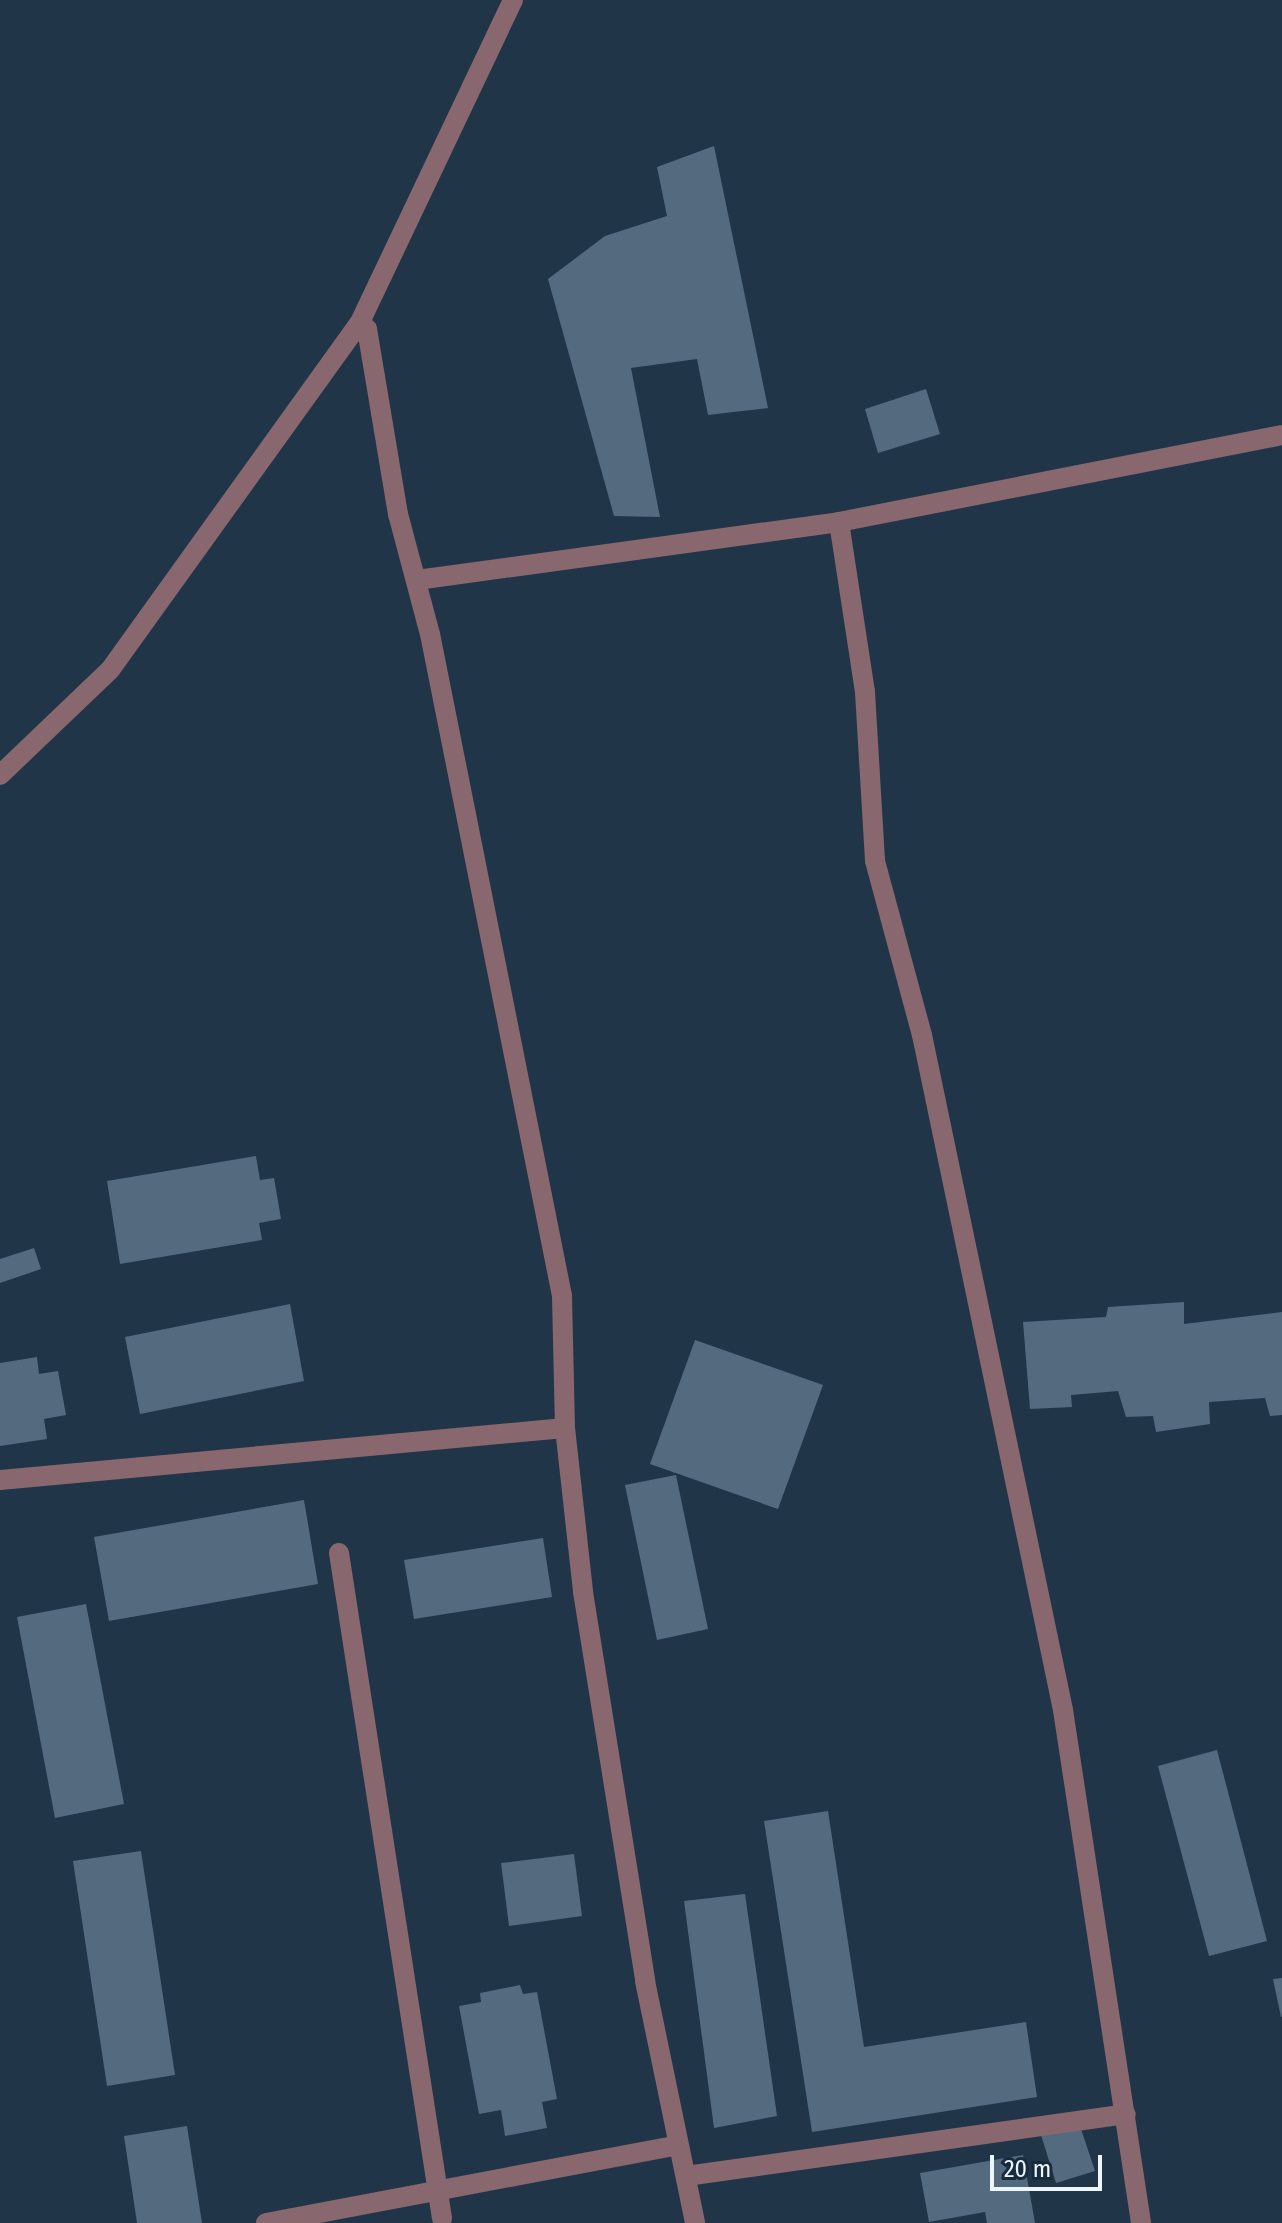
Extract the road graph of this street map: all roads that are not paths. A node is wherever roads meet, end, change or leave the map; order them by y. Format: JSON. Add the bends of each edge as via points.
{"nodes":[{"id":1,"x":513,"y":0,"type":"edge"},
{"id":2,"x":359,"y":324,"type":"junction"},
{"id":3,"x":1282,"y":435,"type":"edge"},
{"id":4,"x":839,"y":522,"type":"junction"},
{"id":5,"x":417,"y":580,"type":"junction"},
{"id":6,"x":0,"y":775,"type":"edge"},
{"id":7,"x":565,"y":1428,"type":"junction"},
{"id":8,"x":0,"y":1480,"type":"edge"},
{"id":9,"x":339,"y":1553,"type":"dead end"},
{"id":10,"x":1126,"y":2114,"type":"junction"},
{"id":11,"x":678,"y":2145,"type":"junction"},
{"id":12,"x":686,"y":2176,"type":"junction"},
{"id":13,"x":438,"y":2190,"type":"junction"},
{"id":14,"x":442,"y":2218,"type":"dead end"},
{"id":15,"x":266,"y":2223,"type":"edge"},
{"id":16,"x":695,"y":2223,"type":"edge"},
{"id":17,"x":1141,"y":2223,"type":"edge"}],
"edges":[{"from":1,"to":2,"type":"street"},
{"from":2,"to":5,"type":"street","via":[[367,329],[398,514]]},
{"from":2,"to":6,"type":"street","via":[[110,670]]},
{"from":3,"to":4,"type":"street"},
{"from":4,"to":5,"type":"street"},
{"from":4,"to":10,"type":"street","via":[[865,692],[875,861],[922,1035],[1060,1694]]},
{"from":5,"to":7,"type":"street","via":[[562,1296]]},
{"from":7,"to":8,"type":"street"},
{"from":7,"to":11,"type":"street","via":[[583,1592],[645,1981]]},
{"from":9,"to":13,"type":"street"},
{"from":10,"to":12,"type":"street"},
{"from":10,"to":17,"type":"street"},
{"from":11,"to":12,"type":"street"},
{"from":11,"to":13,"type":"street"},
{"from":12,"to":16,"type":"street"},
{"from":13,"to":14,"type":"street"},
{"from":13,"to":15,"type":"street"}]}
